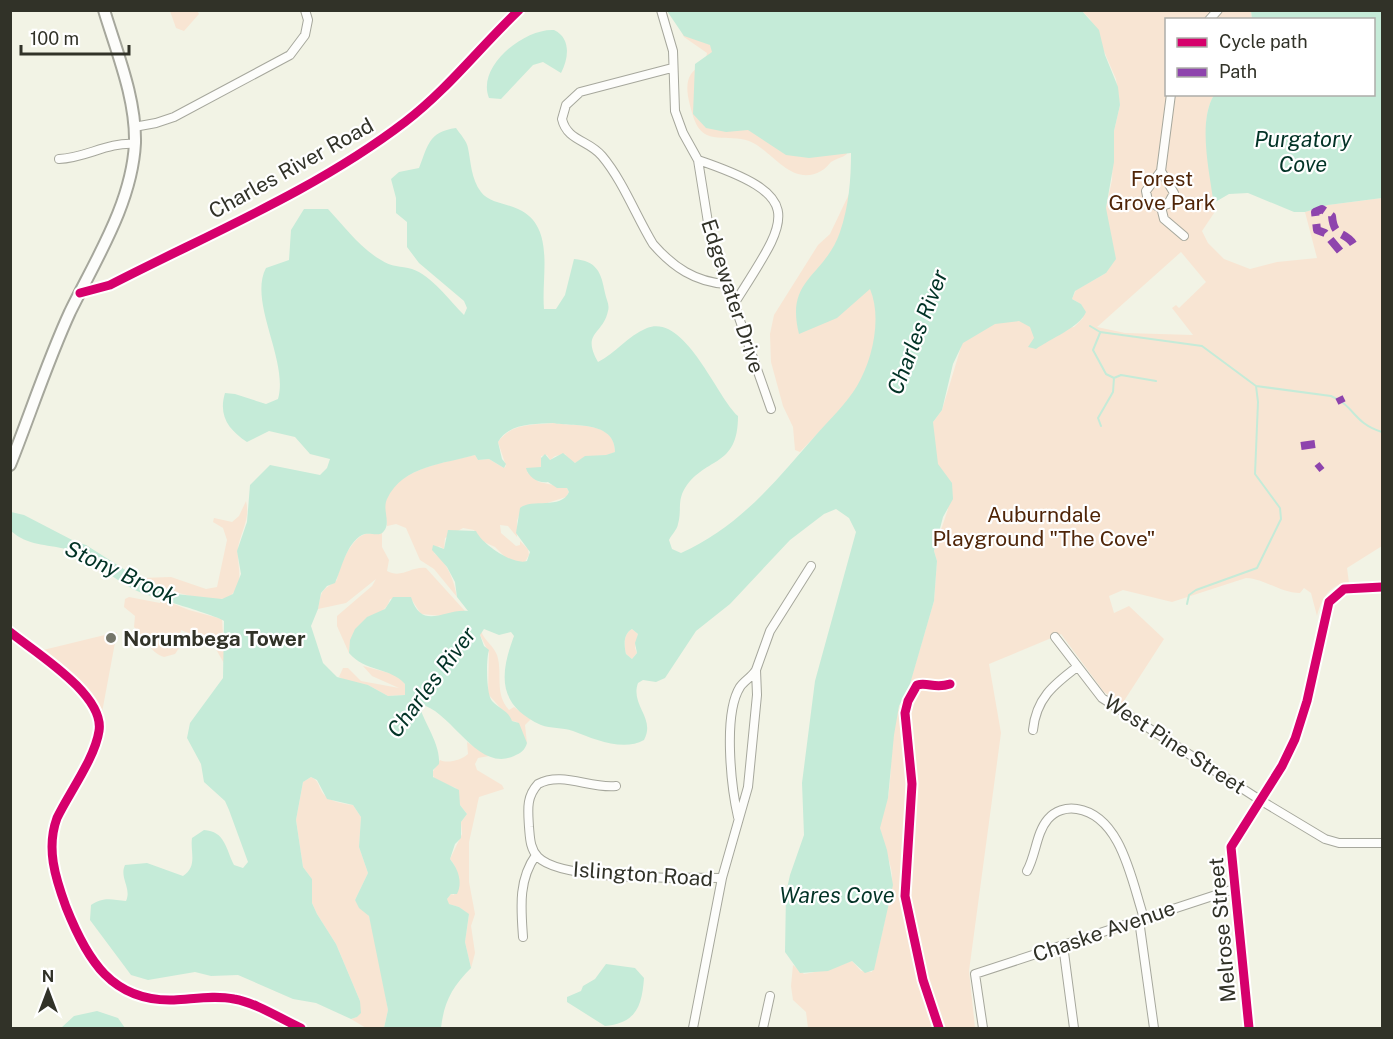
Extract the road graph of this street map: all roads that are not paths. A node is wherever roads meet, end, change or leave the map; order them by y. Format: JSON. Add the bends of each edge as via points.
{"nodes":[{"id":1,"x":104,"y":10,"type":"edge"},
{"id":2,"x":305,"y":10,"type":"edge"},
{"id":3,"x":519,"y":10,"type":"edge"},
{"id":4,"x":661,"y":10,"type":"edge"},
{"id":5,"x":672,"y":68,"type":"junction"},
{"id":6,"x":1171,"y":96,"type":"edge"},
{"id":7,"x":134,"y":127,"type":"junction"},
{"id":8,"x":135,"y":144,"type":"junction"},
{"id":9,"x":59,"y":159,"type":"dead end"},
{"id":10,"x":698,"y":160,"type":"junction"},
{"id":11,"x":1161,"y":171,"type":"junction"},
{"id":12,"x":1161,"y":207,"type":"junction"},
{"id":13,"x":1184,"y":236,"type":"dead end"},
{"id":14,"x":726,"y":284,"type":"junction"},
{"id":15,"x":80,"y":293,"type":"junction"},
{"id":16,"x":734,"y":304,"type":"junction"},
{"id":17,"x":771,"y":409,"type":"dead end"},
{"id":18,"x":10,"y":465,"type":"edge"},
{"id":19,"x":811,"y":566,"type":"dead end"},
{"id":20,"x":1383,"y":587,"type":"edge"},
{"id":21,"x":10,"y":632,"type":"edge"},
{"id":22,"x":1055,"y":637,"type":"dead end"},
{"id":23,"x":1077,"y":667,"type":"junction"},
{"id":24,"x":756,"y":670,"type":"junction"},
{"id":25,"x":1033,"y":730,"type":"dead end"},
{"id":26,"x":616,"y":786,"type":"dead end"},
{"id":27,"x":1260,"y":800,"type":"junction"},
{"id":28,"x":738,"y":819,"type":"junction"},
{"id":29,"x":1383,"y":843,"type":"edge"},
{"id":30,"x":536,"y":855,"type":"junction"},
{"id":31,"x":1027,"y":871,"type":"dead end"},
{"id":32,"x":722,"y":878,"type":"junction"},
{"id":33,"x":1234,"y":888,"type":"junction"},
{"id":34,"x":1142,"y":919,"type":"junction"},
{"id":35,"x":523,"y":937,"type":"dead end"},
{"id":36,"x":1063,"y":945,"type":"junction"},
{"id":37,"x":770,"y":996,"type":"dead end"},
{"id":38,"x":301,"y":1029,"type":"edge"},
{"id":39,"x":693,"y":1029,"type":"edge"},
{"id":40,"x":763,"y":1029,"type":"edge"},
{"id":41,"x":982,"y":1029,"type":"edge"},
{"id":42,"x":1074,"y":1029,"type":"edge"},
{"id":43,"x":1154,"y":1029,"type":"edge"},
{"id":44,"x":1250,"y":1029,"type":"edge"}],
"edges":[{"from":1,"to":7,"type":"main road","via":[[129,92]]},
{"from":2,"to":7,"type":"street","via":[[305,35],[290,55],[174,117]]},
{"from":3,"to":15,"type":"street","name":"Charles River Road","via":[[431,101],[372,146],[322,176],[110,285]]},
{"from":4,"to":5,"type":"street","name":"Edgewater Drive","via":[[672,44]]},
{"from":5,"to":10,"type":"street","name":"Edgewater Drive","via":[[675,111]]},
{"from":5,"to":14,"type":"street","via":[[580,92],[566,105],[562,119],[569,134],[599,153],[610,166],[663,255],[696,278]]},
{"from":6,"to":11,"type":"street"},
{"from":7,"to":8,"type":"main road"},
{"from":8,"to":9,"type":"street","via":[[115,144]]},
{"from":8,"to":15,"type":"main road","via":[[125,195]]},
{"from":10,"to":14,"type":"street","name":"Edgewater Drive","via":[[706,220]]},
{"from":10,"to":16,"type":"street","via":[[744,176],[765,189],[777,206],[774,236]]},
{"from":11,"to":12,"type":"street","via":[[1174,193],[1170,202]]},
{"from":11,"to":12,"type":"street","via":[[1148,185],[1146,194],[1150,203]]},
{"from":12,"to":13,"type":"street","via":[[1164,219]]},
{"from":14,"to":16,"type":"street","name":"Edgewater Drive"},
{"from":15,"to":18,"type":"main road"},
{"from":16,"to":17,"type":"street","name":"Edgewater Drive"},
{"from":19,"to":24,"type":"street","via":[[771,631]]},
{"from":20,"to":27,"type":"street","name":"Melrose Street","via":[[1344,589],[1329,602],[1301,723],[1286,758]]},
{"from":21,"to":38,"type":"street","via":[[84,692],[98,714],[97,740],[57,818],[51,849],[68,912],[104,974],[118,988],[136,996],[164,1000],[233,998]]},
{"from":22,"to":23,"type":"street","name":"West Pine Street"},
{"from":23,"to":25,"type":"street","via":[[1045,694]]},
{"from":23,"to":27,"type":"street","name":"West Pine Street","via":[[1104,700]]},
{"from":24,"to":28,"type":"street","via":[[749,780]]},
{"from":24,"to":28,"type":"street","via":[[737,694],[730,736],[731,779]]},
{"from":26,"to":30,"type":"street","via":[[598,787],[560,779],[538,784],[528,803],[531,845]]},
{"from":27,"to":29,"type":"street","name":"West Pine Street","via":[[1325,839],[1339,843]]},
{"from":27,"to":33,"type":"street","name":"Melrose Street","via":[[1232,844]]},
{"from":28,"to":32,"type":"street"},
{"from":30,"to":32,"type":"street","name":"Islington Road","via":[[554,866],[596,874]]},
{"from":30,"to":35,"type":"street","via":[[527,869],[521,897]]},
{"from":31,"to":34,"type":"street","via":[[1050,817],[1064,809],[1086,812],[1106,825],[1115,838]]},
{"from":32,"to":39,"type":"street","name":"Islington Road"},
{"from":33,"to":34,"type":"street","name":"Chaske Avenue"},
{"from":33,"to":44,"type":"street","name":"Melrose Street"},
{"from":34,"to":36,"type":"street","name":"Chaske Avenue"},
{"from":34,"to":43,"type":"street"},
{"from":36,"to":41,"type":"street","name":"Chaske Avenue","via":[[975,974]]},
{"from":36,"to":42,"type":"street"},
{"from":37,"to":40,"type":"street"}]}
